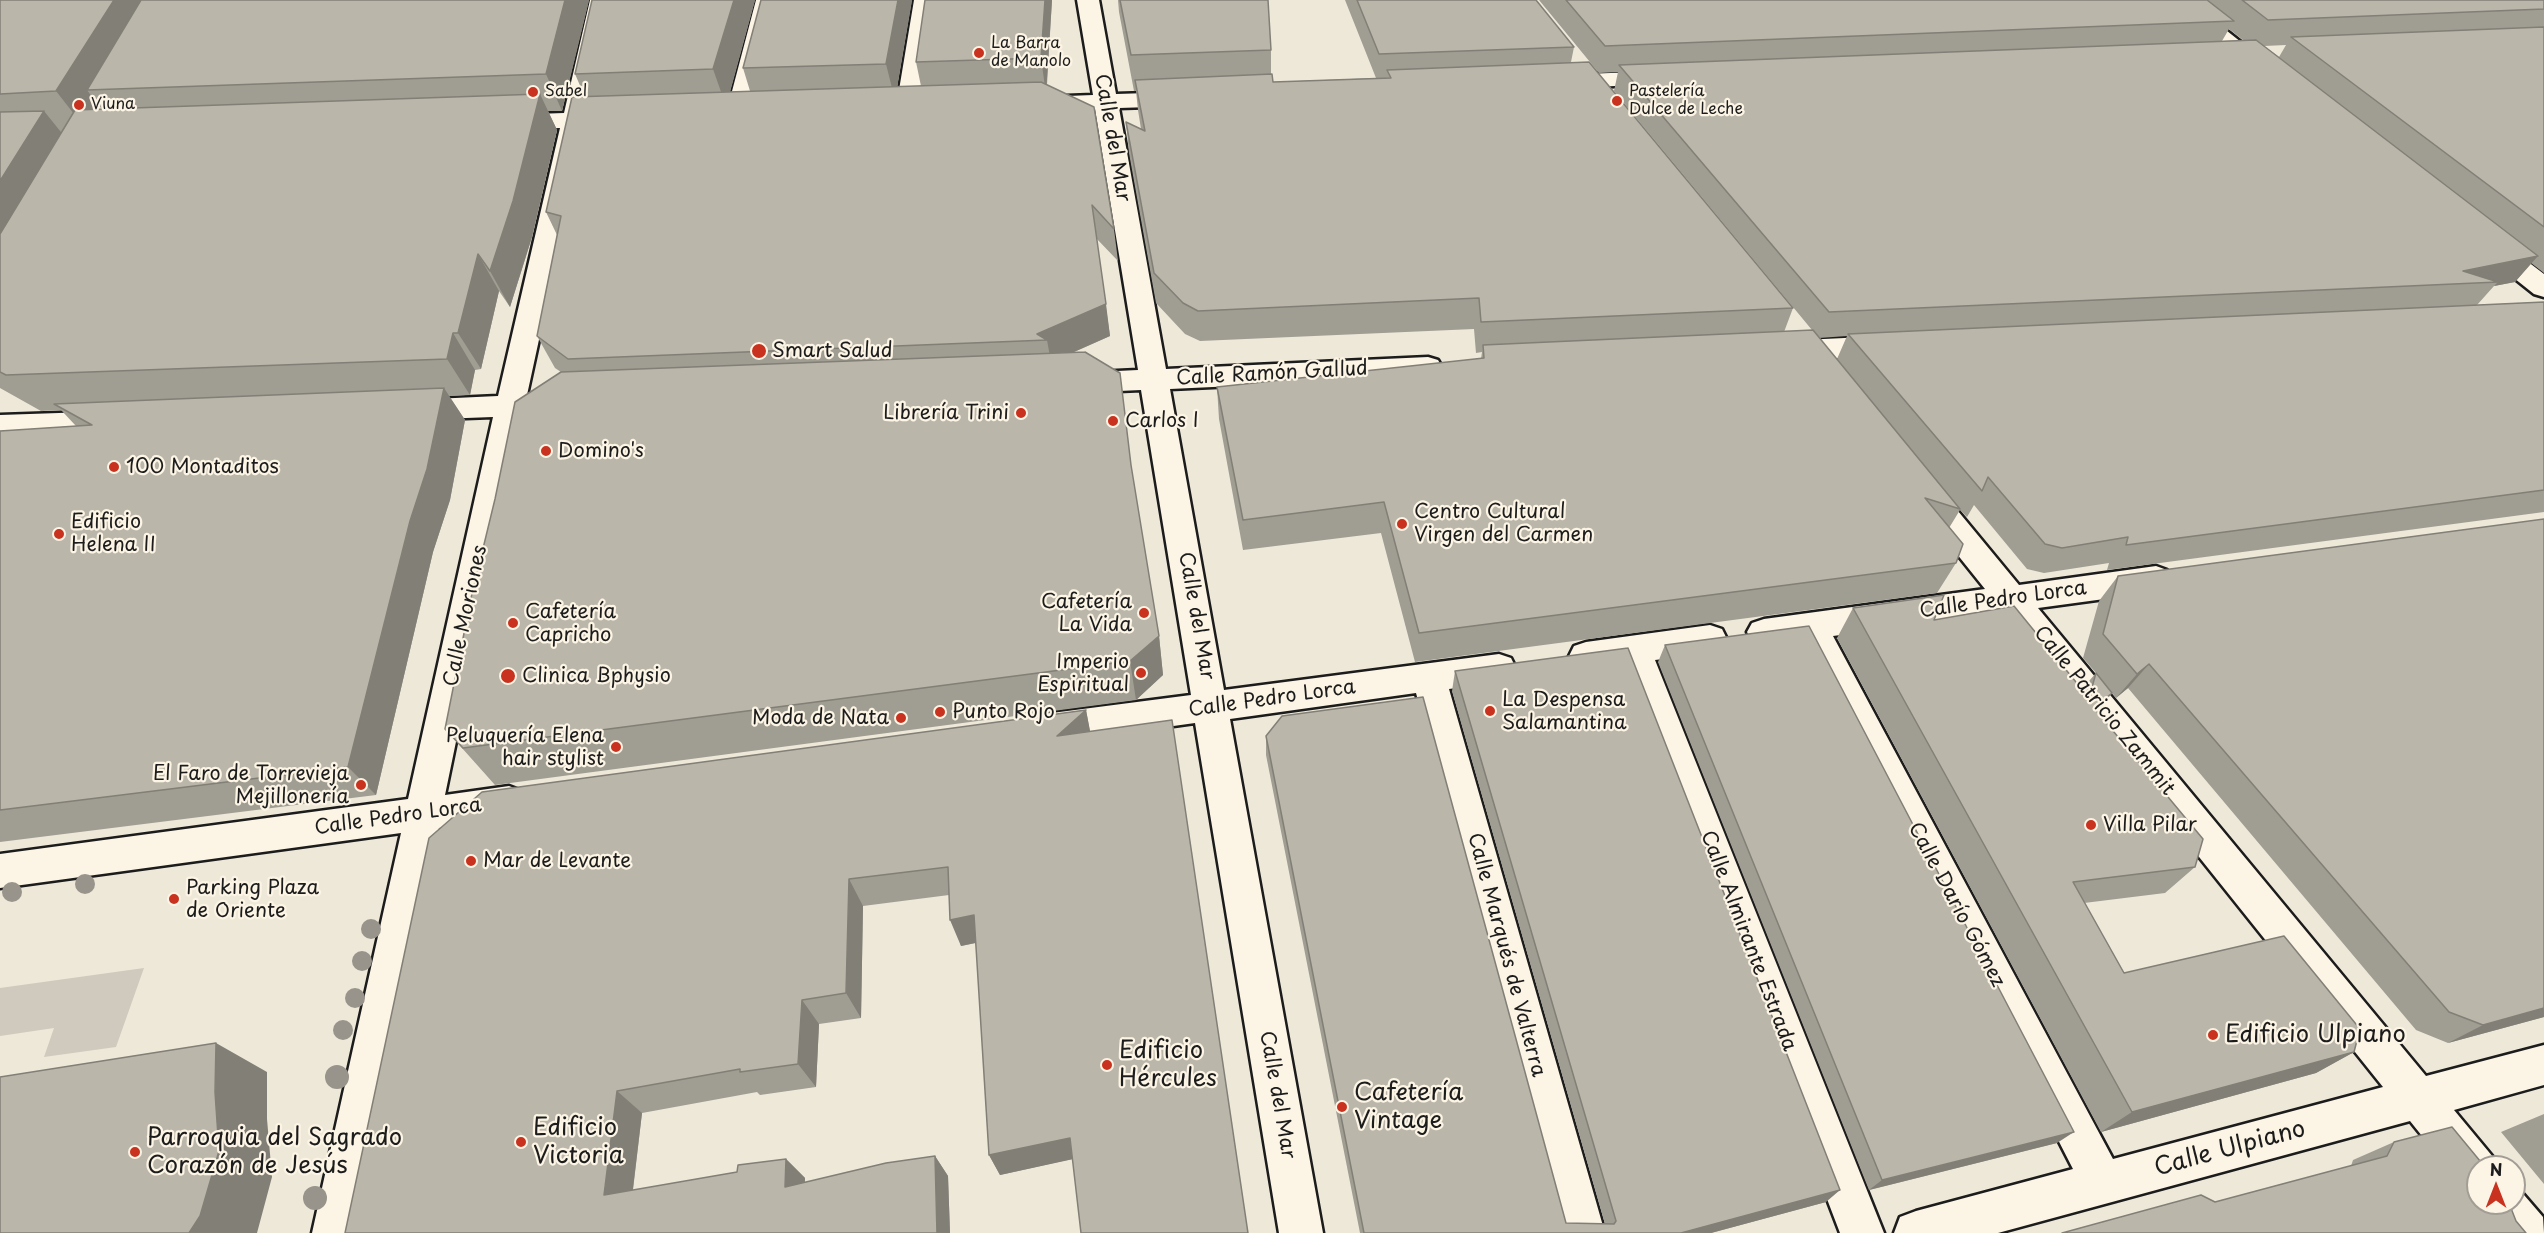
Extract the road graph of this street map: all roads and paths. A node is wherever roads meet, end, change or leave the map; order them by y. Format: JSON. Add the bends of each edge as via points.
{"nodes":[{"id":1,"x":601,"y":0,"type":"edge"},
{"id":2,"x":767,"y":0,"type":"edge"},
{"id":3,"x":925,"y":0,"type":"edge"},
{"id":4,"x":1088,"y":0,"type":"edge"},
{"id":5,"x":2174,"y":0,"type":"edge"},
{"id":6,"x":1569,"y":54,"type":"edge"},
{"id":7,"x":2275,"y":54,"type":"edge"},
{"id":8,"x":2246,"y":56,"type":"junction"},
{"id":9,"x":2210,"y":57,"type":"edge"},
{"id":10,"x":1688,"y":77,"type":"edge"},
{"id":11,"x":1592,"y":81,"type":"junction"},
{"id":12,"x":1532,"y":84,"type":"edge"},
{"id":13,"x":2284,"y":85,"type":"edge"},
{"id":14,"x":1201,"y":98,"type":"edge"},
{"id":15,"x":1106,"y":102,"type":"junction"},
{"id":16,"x":1016,"y":105,"type":"edge"},
{"id":17,"x":932,"y":107,"type":"edge"},
{"id":18,"x":1616,"y":111,"type":"edge"},
{"id":19,"x":738,"y":114,"type":"edge"},
{"id":20,"x":633,"y":118,"type":"edge"},
{"id":21,"x":575,"y":120,"type":"junction"},
{"id":22,"x":488,"y":123,"type":"edge"},
{"id":23,"x":2470,"y":230,"type":"edge"},
{"id":24,"x":2544,"y":288,"type":"edge"},
{"id":25,"x":1782,"y":318,"type":"edge"},
{"id":26,"x":1915,"y":345,"type":"edge"},
{"id":27,"x":1808,"y":350,"type":"junction"},
{"id":28,"x":1754,"y":353,"type":"edge"},
{"id":29,"x":1829,"y":376,"type":"edge"},
{"id":30,"x":1154,"y":380,"type":"junction"},
{"id":31,"x":1043,"y":384,"type":"edge"},
{"id":32,"x":581,"y":403,"type":"edge"},
{"id":33,"x":510,"y":406,"type":"junction"},
{"id":34,"x":391,"y":411,"type":"edge"},
{"id":35,"x":143,"y":421,"type":"edge"},
{"id":36,"x":0,"y":426,"type":"edge"},
{"id":37,"x":1901,"y":463,"type":"edge"},
{"id":38,"x":2183,"y":575,"type":"edge"},
{"id":39,"x":2012,"y":598,"type":"junction"},
{"id":40,"x":1811,"y":626,"type":"junction"},
{"id":41,"x":1634,"y":650,"type":"junction"},
{"id":42,"x":1429,"y":678,"type":"junction"},
{"id":43,"x":1212,"y":707,"type":"junction"},
{"id":44,"x":1016,"y":733,"type":"edge"},
{"id":45,"x":542,"y":798,"type":"edge"},
{"id":46,"x":424,"y":814,"type":"junction"},
{"id":47,"x":0,"y":871,"type":"edge"},
{"id":48,"x":2544,"y":1065,"type":"edge"},
{"id":49,"x":2419,"y":1098,"type":"junction"},
{"id":50,"x":2466,"y":1157,"type":"edge"},
{"id":51,"x":2103,"y":1183,"type":"junction"},
{"id":52,"x":2513,"y":1215,"type":"edge"},
{"id":53,"x":334,"y":1233,"type":"edge"},
{"id":54,"x":1301,"y":1233,"type":"edge"},
{"id":55,"x":1583,"y":1233,"type":"edge"},
{"id":56,"x":1862,"y":1233,"type":"edge"},
{"id":57,"x":1916,"y":1233,"type":"edge"},
{"id":58,"x":2527,"y":1233,"type":"edge"}],
"edges":[{"from":1,"to":21,"type":"street","name":"Calle Moriones"},
{"from":2,"to":19,"type":"street"},
{"from":3,"to":17,"type":"street","via":[[897,109]]},
{"from":4,"to":15,"type":"street","name":"Calle del Mar"},
{"from":5,"to":8,"type":"street"},
{"from":6,"to":11,"type":"street"},
{"from":7,"to":8,"type":"street"},
{"from":8,"to":9,"type":"street"},
{"from":8,"to":13,"type":"street"},
{"from":10,"to":11,"type":"street"},
{"from":11,"to":12,"type":"street"},
{"from":11,"to":18,"type":"street"},
{"from":14,"to":15,"type":"street"},
{"from":15,"to":16,"type":"street"},
{"from":15,"to":30,"type":"street","name":"Calle del Mar"},
{"from":20,"to":21,"type":"street"},
{"from":21,"to":22,"type":"street"},
{"from":21,"to":33,"type":"street","name":"Calle Moriones"},
{"from":23,"to":24,"type":"street"},
{"from":25,"to":27,"type":"street"},
{"from":26,"to":27,"type":"street"},
{"from":27,"to":28,"type":"street"},
{"from":27,"to":29,"type":"street"},
{"from":30,"to":30,"type":"street","name":"Calle Ramón Gallud","via":[[1454,371],[1345,387],[1197,390]]},
{"from":30,"to":31,"type":"street","name":"Calle Ramón Gallud"},
{"from":30,"to":43,"type":"street","name":"Calle del Mar"},
{"from":32,"to":33,"type":"street"},
{"from":33,"to":34,"type":"street"},
{"from":33,"to":46,"type":"street","name":"Calle Moriones"},
{"from":35,"to":36,"type":"street"},
{"from":37,"to":39,"type":"street","name":"Calle Patricio Zammit"},
{"from":38,"to":39,"type":"street","name":"Calle Pedro Lorca"},
{"from":39,"to":40,"type":"street","name":"Calle Pedro Lorca"},
{"from":39,"to":49,"type":"street","name":"Calle Patricio Zammit"},
{"from":40,"to":41,"type":"street","name":"Calle Pedro Lorca"},
{"from":40,"to":51,"type":"street","name":"Calle Darío Gómez"},
{"from":41,"to":42,"type":"street","name":"Calle Pedro Lorca"},
{"from":41,"to":56,"type":"street","name":"Calle Almirante Estrada"},
{"from":42,"to":43,"type":"street","name":"Calle Pedro Lorca"},
{"from":42,"to":55,"type":"street","name":"Calle Marqués de Valterra"},
{"from":43,"to":44,"type":"street","name":"Calle Pedro Lorca"},
{"from":43,"to":54,"type":"street","name":"Calle del Mar"},
{"from":45,"to":46,"type":"street","name":"Calle Pedro Lorca"},
{"from":46,"to":47,"type":"street","name":"Calle Pedro Lorca"},
{"from":46,"to":53,"type":"street","name":"Calle Moriones"},
{"from":48,"to":49,"type":"street","name":"Calle Ulpiano"},
{"from":49,"to":50,"type":"street","name":"Calle Patricio Zammit"},
{"from":49,"to":51,"type":"street","name":"Calle Ulpiano"},
{"from":51,"to":57,"type":"street","name":"Calle Ulpiano"},
{"from":52,"to":58,"type":"street"}]}
